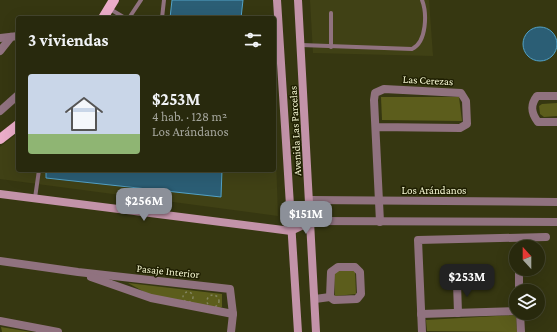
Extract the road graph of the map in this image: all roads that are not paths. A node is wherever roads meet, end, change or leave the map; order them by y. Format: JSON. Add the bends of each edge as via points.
{"nodes":[{"id":1,"x":141,"y":0,"type":"edge"},
{"id":2,"x":164,"y":0,"type":"edge"},
{"id":3,"x":277,"y":0,"type":"edge"},
{"id":4,"x":298,"y":0,"type":"edge"},
{"id":5,"x":422,"y":0,"type":"edge"},
{"id":6,"x":111,"y":4,"type":"edge"},
{"id":7,"x":331,"y":13,"type":"dead end"},
{"id":8,"x":104,"y":16,"type":"edge"},
{"id":9,"x":123,"y":16,"type":"edge"},
{"id":10,"x":130,"y":16,"type":"edge"},
{"id":11,"x":162,"y":16,"type":"edge"},
{"id":12,"x":15,"y":37,"type":"edge"},
{"id":13,"x":0,"y":38,"type":"edge"},
{"id":14,"x":301,"y":46,"type":"junction"},
{"id":15,"x":331,"y":47,"type":"junction"},
{"id":16,"x":0,"y":51,"type":"edge"},
{"id":17,"x":557,"y":96,"type":"edge"},
{"id":18,"x":16,"y":97,"type":"edge"},
{"id":19,"x":0,"y":111,"type":"edge"},
{"id":20,"x":557,"y":122,"type":"edge"},
{"id":21,"x":16,"y":127,"type":"edge"},
{"id":22,"x":376,"y":127,"type":"junction"},
{"id":23,"x":0,"y":139,"type":"edge"},
{"id":24,"x":40,"y":172,"type":"edge"},
{"id":25,"x":0,"y":194,"type":"edge"},
{"id":26,"x":36,"y":198,"type":"junction"},
{"id":27,"x":310,"y":200,"type":"junction"},
{"id":28,"x":379,"y":201,"type":"junction"},
{"id":29,"x":557,"y":202,"type":"edge"},
{"id":30,"x":312,"y":221,"type":"junction"},
{"id":31,"x":380,"y":222,"type":"junction"},
{"id":32,"x":557,"y":222,"type":"edge"},
{"id":33,"x":291,"y":231,"type":"junction"},
{"id":34,"x":546,"y":237,"type":"dead end"},
{"id":35,"x":0,"y":261,"type":"edge"},
{"id":36,"x":78,"y":272,"type":"junction"},
{"id":37,"x":457,"y":283,"type":"dead end"},
{"id":38,"x":330,"y":297,"type":"junction"},
{"id":39,"x":316,"y":299,"type":"junction"},
{"id":40,"x":509,"y":311,"type":"edge"},
{"id":41,"x":458,"y":313,"type":"junction"},
{"id":42,"x":233,"y":314,"type":"junction"},
{"id":43,"x":421,"y":314,"type":"junction"},
{"id":44,"x":520,"y":320,"type":"edge"},
{"id":45,"x":0,"y":321,"type":"edge"},
{"id":46,"x":37,"y":330,"type":"edge"},
{"id":47,"x":58,"y":332,"type":"edge"},
{"id":48,"x":231,"y":332,"type":"edge"},
{"id":49,"x":298,"y":332,"type":"edge"},
{"id":50,"x":316,"y":332,"type":"edge"},
{"id":51,"x":422,"y":332,"type":"edge"},
{"id":52,"x":521,"y":332,"type":"edge"}],
"edges":[{"from":1,"to":10,"type":"lane"},
{"from":2,"to":11,"type":"lane"},
{"from":3,"to":33,"type":"main road","name":"Avenida Las Parcelas"},
{"from":4,"to":14,"type":"main road","name":"Avenida Las Parcelas"},
{"from":5,"to":15,"type":"lane","via":[[424,33],[423,40],[416,47]]},
{"from":6,"to":8,"type":"main road"},
{"from":6,"to":9,"type":"lane"},
{"from":7,"to":15,"type":"lane"},
{"from":12,"to":13,"type":"street"},
{"from":12,"to":16,"type":"street"},
{"from":14,"to":15,"type":"lane"},
{"from":14,"to":27,"type":"main road","name":"Avenida Las Parcelas"},
{"from":17,"to":20,"type":"street","via":[[537,96],[532,102],[532,114],[538,122]]},
{"from":18,"to":19,"type":"street"},
{"from":21,"to":23,"type":"main road"},
{"from":22,"to":22,"type":"street","name":"Las Cerezas","via":[[460,128],[467,124],[466,101],[461,92],[384,89],[375,93]]},
{"from":22,"to":28,"type":"street","name":"Las Cerezas"},
{"from":24,"to":26,"type":"lane"},
{"from":25,"to":26,"type":"main road"},
{"from":26,"to":33,"type":"main road"},
{"from":27,"to":28,"type":"street","name":"Los Arándanos"},
{"from":27,"to":30,"type":"main road","name":"Avenida Las Parcelas"},
{"from":28,"to":29,"type":"street","name":"Los Arándanos"},
{"from":28,"to":31,"type":"street","name":"Las Cerezas"},
{"from":30,"to":31,"type":"street"},
{"from":30,"to":33,"type":"main road"},
{"from":30,"to":39,"type":"main road","name":"Avenida Las Parcelas"},
{"from":31,"to":32,"type":"street"},
{"from":33,"to":49,"type":"main road","name":"Avenida Las Parcelas"},
{"from":34,"to":43,"type":"street","via":[[418,240]]},
{"from":35,"to":36,"type":"street","name":"Pasaje Interior"},
{"from":36,"to":42,"type":"street","name":"Pasaje Interior","via":[[151,298]]},
{"from":36,"to":42,"type":"street","name":"Pasaje Interior","via":[[230,288]]},
{"from":37,"to":41,"type":"street"},
{"from":38,"to":38,"type":"street","via":[[334,300],[357,299],[361,294],[360,272],[355,267],[338,267],[331,272]]},
{"from":38,"to":39,"type":"street"},
{"from":39,"to":50,"type":"main road","name":"Avenida Las Parcelas"},
{"from":40,"to":41,"type":"street"},
{"from":41,"to":43,"type":"street"},
{"from":42,"to":48,"type":"street","name":"Pasaje Interior"},
{"from":43,"to":51,"type":"street"},
{"from":44,"to":52,"type":"street"},
{"from":45,"to":46,"type":"street"},
{"from":46,"to":47,"type":"street"}]}
